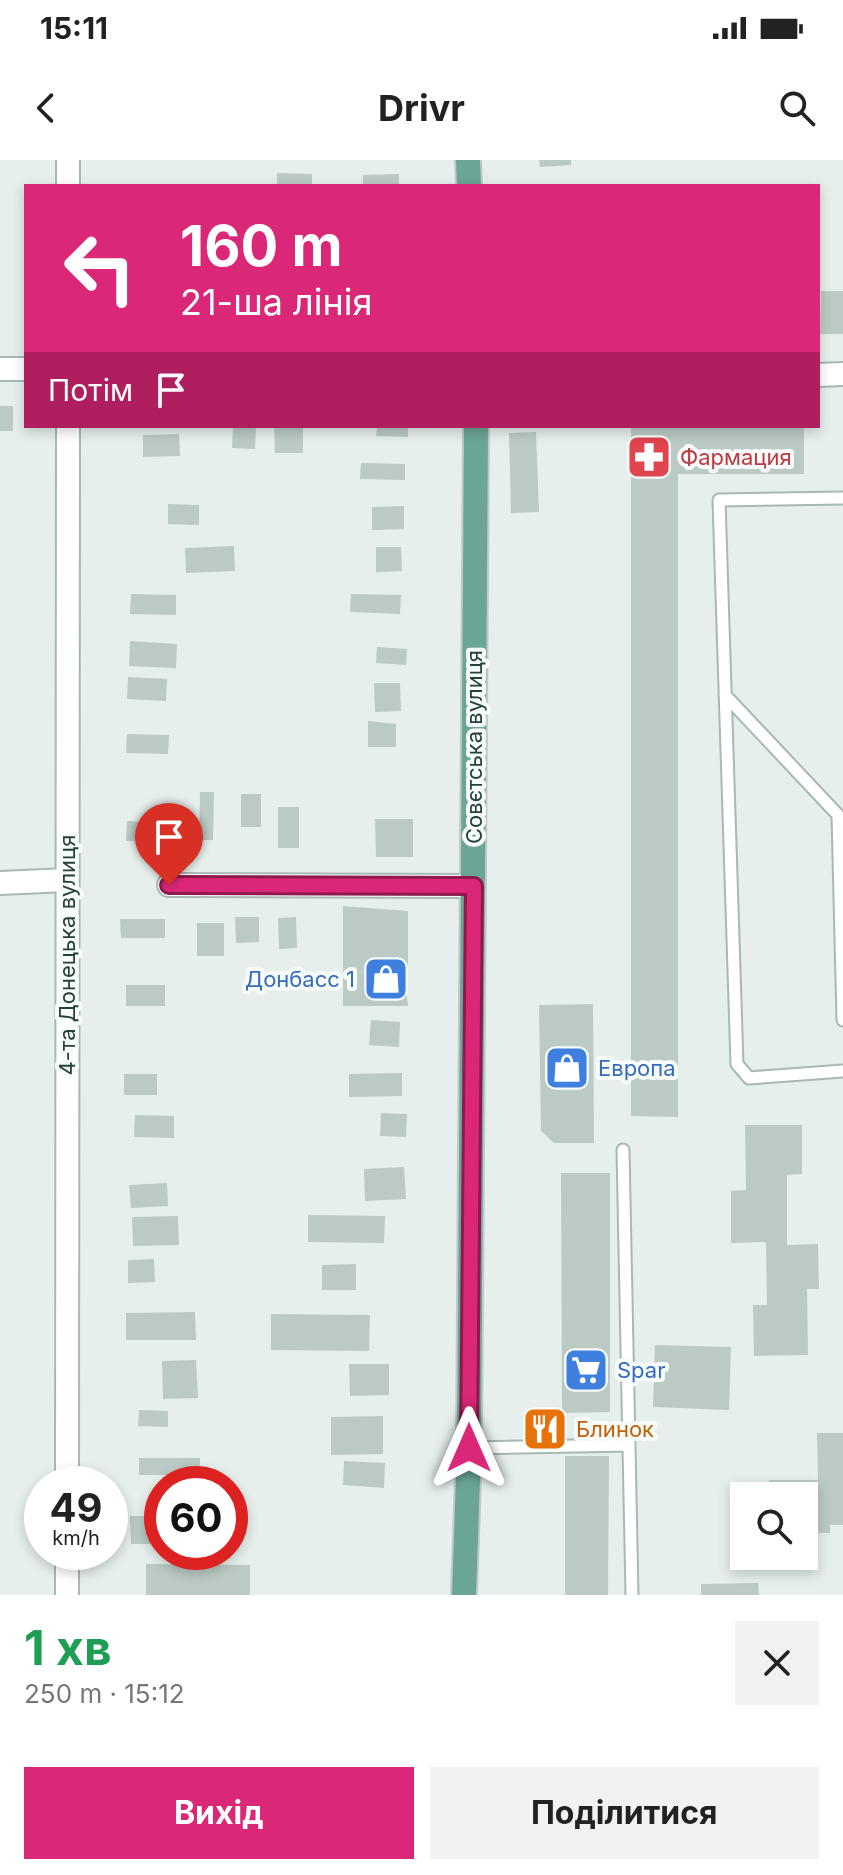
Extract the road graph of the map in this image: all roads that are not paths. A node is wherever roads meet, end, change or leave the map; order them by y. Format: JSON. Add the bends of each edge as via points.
{"nodes":[{"id":1,"x":68,"y":160,"type":"edge"},
{"id":2,"x":468,"y":160,"type":"edge"},
{"id":3,"x":68,"y":184,"type":"edge"},
{"id":4,"x":469,"y":184,"type":"edge"},
{"id":5,"x":0,"y":369,"type":"edge"},
{"id":6,"x":24,"y":369,"type":"edge"},
{"id":7,"x":843,"y":374,"type":"edge"},
{"id":8,"x":820,"y":375,"type":"edge"},
{"id":9,"x":68,"y":428,"type":"edge"},
{"id":10,"x":476,"y":428,"type":"edge"},
{"id":11,"x":843,"y":498,"type":"edge"},
{"id":12,"x":725,"y":695,"type":"junction"},
{"id":13,"x":67,"y":880,"type":"junction"},
{"id":14,"x":0,"y":883,"type":"edge"},
{"id":15,"x":169,"y":885,"type":"dead end"},
{"id":16,"x":474,"y":886,"type":"junction"},
{"id":17,"x":843,"y":1020,"type":"edge"},
{"id":18,"x":843,"y":1071,"type":"edge"},
{"id":19,"x":623,"y":1150,"type":"dead end"},
{"id":20,"x":629,"y":1445,"type":"junction"},
{"id":21,"x":469,"y":1448,"type":"junction"},
{"id":22,"x":67,"y":1466,"type":"edge"},
{"id":23,"x":67,"y":1570,"type":"edge"},
{"id":24,"x":67,"y":1595,"type":"edge"},
{"id":25,"x":464,"y":1595,"type":"edge"},
{"id":26,"x":632,"y":1595,"type":"edge"}],
"edges":[{"from":1,"to":3,"type":"street"},
{"from":2,"to":4,"type":"main road"},
{"from":5,"to":6,"type":"street"},
{"from":7,"to":8,"type":"street"},
{"from":9,"to":13,"type":"street","name":"4-та Донецька вулиця"},
{"from":10,"to":16,"type":"main road","name":"Совєтська вулиця"},
{"from":11,"to":12,"type":"lane","via":[[719,500]]},
{"from":12,"to":17,"type":"lane","via":[[838,815]]},
{"from":12,"to":18,"type":"lane","via":[[737,1064],[749,1078]]},
{"from":13,"to":14,"type":"street"},
{"from":13,"to":22,"type":"street","name":"4-та Донецька вулиця"},
{"from":15,"to":16,"type":"street"},
{"from":16,"to":21,"type":"main road","name":"Совєтська вулиця"},
{"from":19,"to":20,"type":"lane"},
{"from":20,"to":21,"type":"lane"},
{"from":20,"to":26,"type":"lane"},
{"from":21,"to":25,"type":"main road","name":"Совєтська вулиця"},
{"from":23,"to":24,"type":"street"}]}
